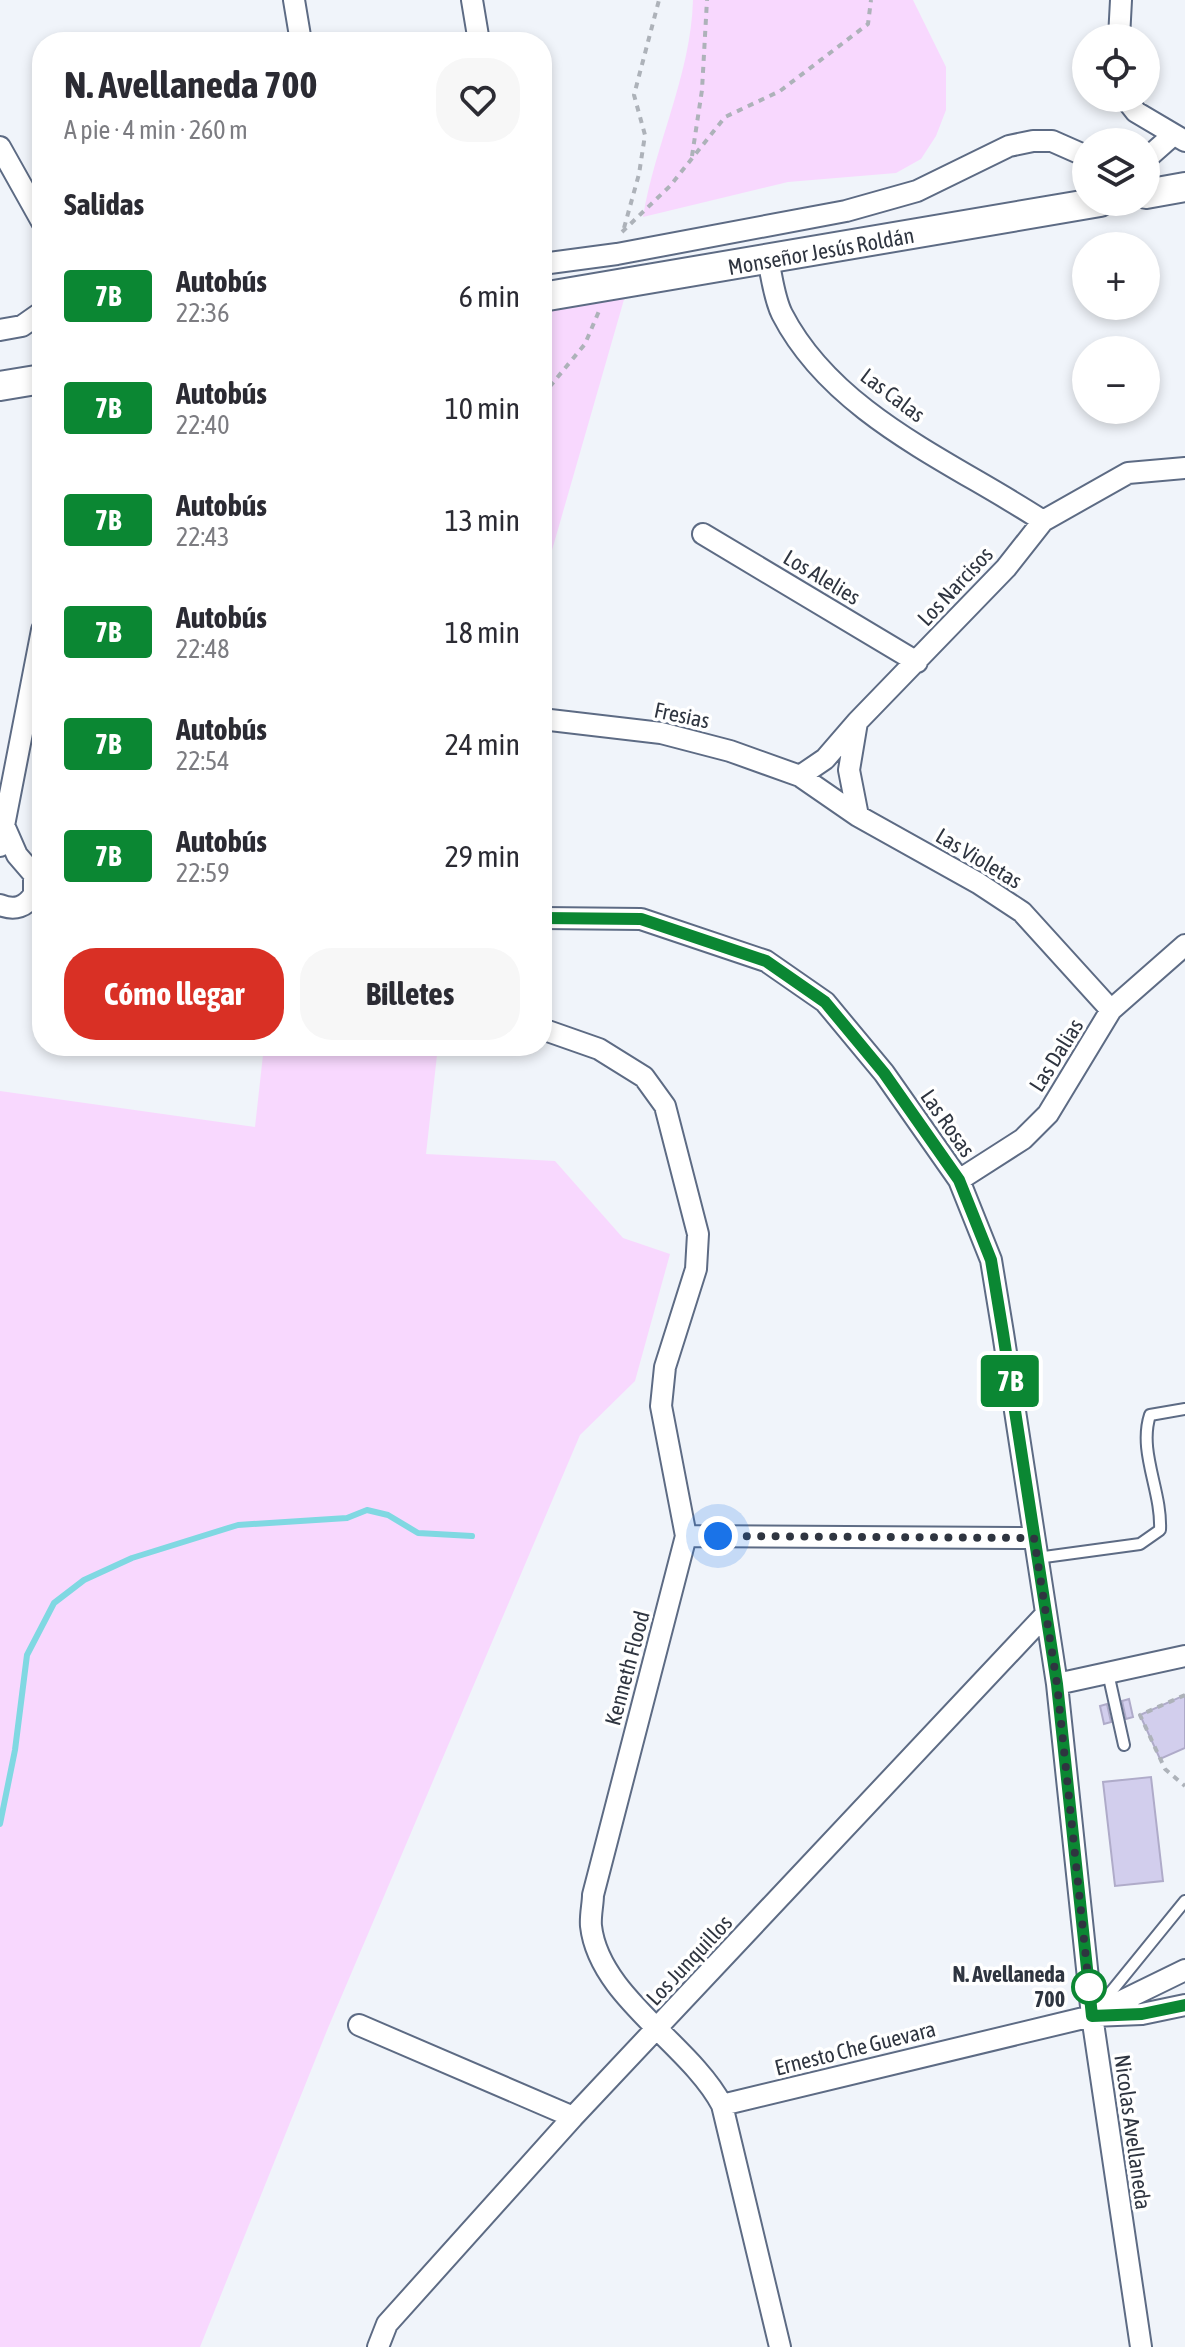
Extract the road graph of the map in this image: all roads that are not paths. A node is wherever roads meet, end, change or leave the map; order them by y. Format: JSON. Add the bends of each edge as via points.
{"nodes":[{"id":1,"x":294,"y":0,"type":"edge"},
{"id":2,"x":472,"y":0,"type":"edge"},
{"id":3,"x":1121,"y":0,"type":"edge"},
{"id":4,"x":1120,"y":24,"type":"edge"},
{"id":5,"x":299,"y":32,"type":"edge"},
{"id":6,"x":477,"y":32,"type":"edge"},
{"id":7,"x":1136,"y":112,"type":"edge"},
{"id":8,"x":1179,"y":138,"type":"edge"},
{"id":9,"x":0,"y":147,"type":"edge"},
{"id":10,"x":1072,"y":150,"type":"edge"},
{"id":11,"x":1160,"y":150,"type":"edge"},
{"id":12,"x":1185,"y":187,"type":"edge"},
{"id":13,"x":1160,"y":191,"type":"edge"},
{"id":14,"x":32,"y":204,"type":"edge"},
{"id":15,"x":1072,"y":207,"type":"edge"},
{"id":16,"x":617,"y":254,"type":"junction"},
{"id":17,"x":768,"y":260,"type":"junction"},
{"id":18,"x":552,"y":263,"type":"edge"},
{"id":19,"x":612,"y":286,"type":"junction"},
{"id":20,"x":552,"y":295,"type":"edge"},
{"id":21,"x":32,"y":319,"type":"edge"},
{"id":22,"x":0,"y":330,"type":"edge"},
{"id":23,"x":32,"y":381,"type":"edge"},
{"id":24,"x":0,"y":386,"type":"edge"},
{"id":25,"x":1185,"y":468,"type":"edge"},
{"id":26,"x":1043,"y":521,"type":"junction"},
{"id":27,"x":703,"y":534,"type":"dead end"},
{"id":28,"x":917,"y":662,"type":"junction"},
{"id":29,"x":32,"y":673,"type":"edge"},
{"id":30,"x":552,"y":720,"type":"edge"},
{"id":31,"x":857,"y":722,"type":"junction"},
{"id":32,"x":800,"y":776,"type":"junction"},
{"id":33,"x":5,"y":788,"type":"edge"},
{"id":34,"x":858,"y":816,"type":"junction"},
{"id":35,"x":2,"y":822,"type":"edge"},
{"id":36,"x":0,"y":846,"type":"edge"},
{"id":37,"x":0,"y":865,"type":"edge"},
{"id":38,"x":32,"y":873,"type":"edge"},
{"id":39,"x":32,"y":875,"type":"edge"},
{"id":40,"x":0,"y":905,"type":"edge"},
{"id":41,"x":32,"y":907,"type":"edge"},
{"id":42,"x":552,"y":918,"type":"edge"},
{"id":43,"x":1185,"y":945,"type":"edge"},
{"id":44,"x":1111,"y":1010,"type":"junction"},
{"id":45,"x":552,"y":1033,"type":"edge"},
{"id":46,"x":959,"y":1180,"type":"junction"},
{"id":47,"x":1185,"y":1409,"type":"edge"},
{"id":48,"x":686,"y":1536,"type":"junction"},
{"id":49,"x":1036,"y":1548,"type":"junction"},
{"id":50,"x":1046,"y":1614,"type":"junction"},
{"id":51,"x":1185,"y":1656,"type":"edge"},
{"id":52,"x":1108,"y":1673,"type":"junction"},
{"id":53,"x":1057,"y":1684,"type":"junction"},
{"id":54,"x":1124,"y":1745,"type":"dead end"},
{"id":55,"x":1185,"y":1901,"type":"edge"},
{"id":56,"x":1185,"y":1970,"type":"edge"},
{"id":57,"x":1185,"y":2005,"type":"edge"},
{"id":58,"x":1092,"y":2016,"type":"junction"},
{"id":59,"x":359,"y":2025,"type":"dead end"},
{"id":60,"x":658,"y":2028,"type":"junction"},
{"id":61,"x":722,"y":2105,"type":"junction"},
{"id":62,"x":573,"y":2117,"type":"junction"},
{"id":63,"x":378,"y":2347,"type":"edge"},
{"id":64,"x":780,"y":2347,"type":"edge"},
{"id":65,"x":1141,"y":2347,"type":"edge"}],
"edges":[{"from":1,"to":5,"type":"street"},
{"from":2,"to":6,"type":"street"},
{"from":3,"to":4,"type":"street"},
{"from":7,"to":8,"type":"street"},
{"from":8,"to":11,"type":"street"},
{"from":9,"to":14,"type":"street"},
{"from":10,"to":16,"type":"street","via":[[1052,141],[1009,146],[917,191],[846,211]]},
{"from":12,"to":13,"type":"street"},
{"from":15,"to":17,"type":"street","name":"Monseñor Jesús Roldán"},
{"from":16,"to":18,"type":"street"},
{"from":16,"to":19,"type":"lane"},
{"from":17,"to":19,"type":"street","name":"Monseñor Jesús Roldán"},
{"from":17,"to":26,"type":"street","name":"Las Calas","via":[[780,310],[801,346],[867,411]]},
{"from":19,"to":20,"type":"street","name":"Monseñor Jesús Roldán"},
{"from":21,"to":22,"type":"street"},
{"from":23,"to":24,"type":"street"},
{"from":25,"to":26,"type":"street","name":"Los Narcisos","via":[[1128,473]]},
{"from":26,"to":28,"type":"street","name":"Los Narcisos"},
{"from":27,"to":28,"type":"street","name":"Los Alelies"},
{"from":28,"to":31,"type":"street","name":"Los Narcisos"},
{"from":29,"to":33,"type":"street"},
{"from":30,"to":32,"type":"street","name":"Fresias","via":[[661,733]]},
{"from":31,"to":32,"type":"street","name":"Los Narcisos","via":[[825,759]]},
{"from":31,"to":34,"type":"street","via":[[849,770]]},
{"from":32,"to":34,"type":"street","name":"Las Violetas"},
{"from":33,"to":35,"type":"street"},
{"from":34,"to":44,"type":"street","name":"Las Violetas","via":[[1022,912]]},
{"from":35,"to":36,"type":"street"},
{"from":35,"to":38,"type":"street"},
{"from":37,"to":39,"type":"street","via":[[10,861]]},
{"from":40,"to":41,"type":"street"},
{"from":42,"to":46,"type":"street","name":"Las Rosas","via":[[641,919],[766,961],[825,1002],[884,1073]]},
{"from":43,"to":44,"type":"street","name":"Las Dalias"},
{"from":44,"to":46,"type":"street","name":"Las Dalias","via":[[1048,1114],[1023,1139]]},
{"from":45,"to":48,"type":"street","name":"Kenneth Flood","via":[[599,1049],[644,1077],[665,1106],[698,1234],[696,1269],[665,1367],[661,1406]]},
{"from":46,"to":49,"type":"street","name":"Las Rosas","via":[[991,1260]]},
{"from":47,"to":49,"type":"lane","via":[[1150,1415],[1144,1433],[1161,1510],[1160,1530],[1140,1544]]},
{"from":48,"to":49,"type":"street"},
{"from":48,"to":60,"type":"street","name":"Kenneth Flood","via":[[593,1895],[591,1927],[604,1964]]},
{"from":49,"to":50,"type":"street","name":"Las Rosas"},
{"from":50,"to":53,"type":"street","name":"Las Rosas"},
{"from":50,"to":60,"type":"street","name":"Los Junquillos"},
{"from":51,"to":52,"type":"street"},
{"from":52,"to":53,"type":"street"},
{"from":52,"to":54,"type":"lane"},
{"from":53,"to":58,"type":"street","name":"Nicolas Avellaneda"},
{"from":55,"to":58,"type":"lane"},
{"from":56,"to":58,"type":"street"},
{"from":57,"to":58,"type":"street"},
{"from":58,"to":61,"type":"street","name":"Ernesto Che Guevara"},
{"from":58,"to":65,"type":"street","name":"Nicolas Avellaneda"},
{"from":59,"to":62,"type":"street"},
{"from":60,"to":61,"type":"street","name":"Kenneth Flood","via":[[710,2082]]},
{"from":60,"to":62,"type":"street","name":"Los Junquillos"},
{"from":61,"to":64,"type":"street","name":"Kenneth Flood"},
{"from":62,"to":63,"type":"street","name":"Los Junquillos","via":[[387,2324]]}]}
